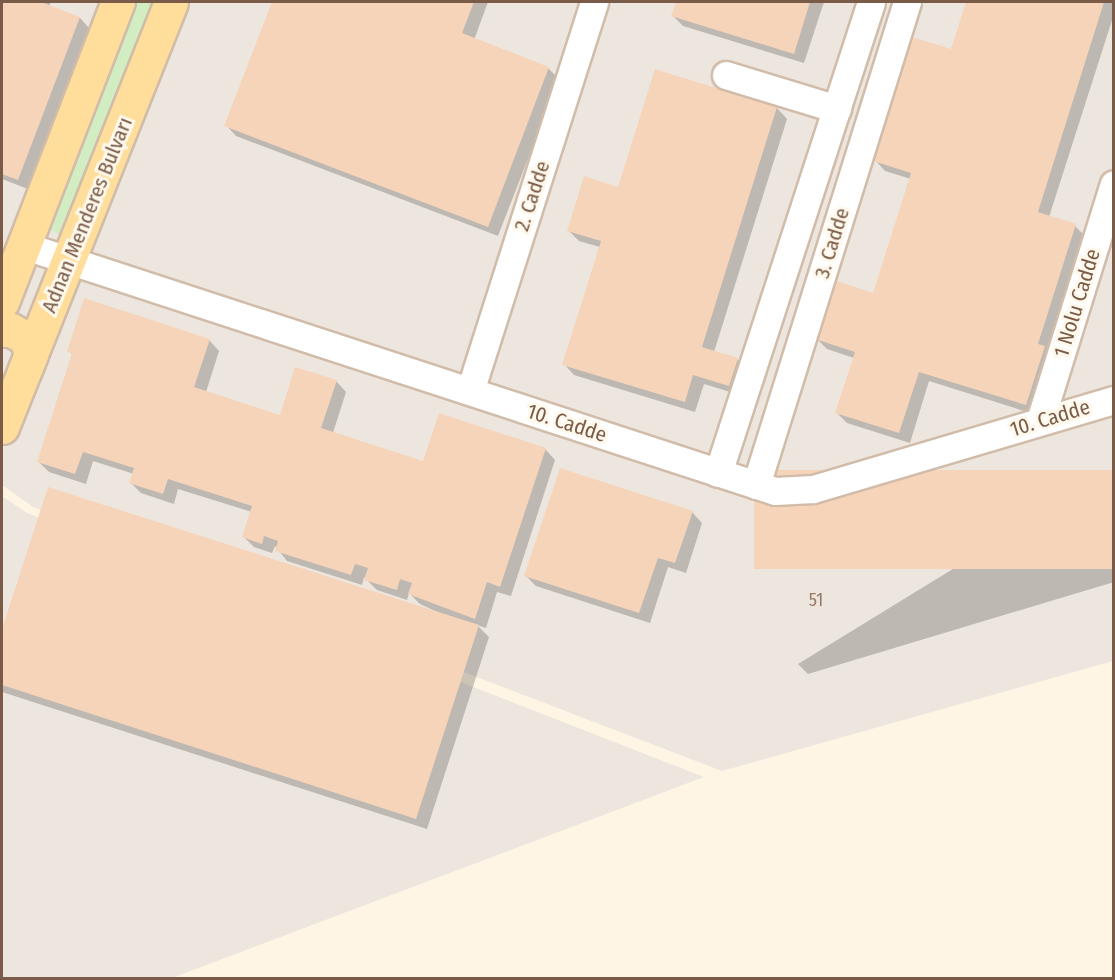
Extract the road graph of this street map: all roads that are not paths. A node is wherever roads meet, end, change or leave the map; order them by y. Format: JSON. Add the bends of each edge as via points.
{"nodes":[{"id":1,"x":118,"y":2,"type":"edge"},
{"id":2,"x":171,"y":2,"type":"edge"},
{"id":3,"x":594,"y":2,"type":"edge"},
{"id":4,"x":871,"y":2,"type":"edge"},
{"id":5,"x":907,"y":2,"type":"edge"},
{"id":6,"x":726,"y":75,"type":"dead end"},
{"id":7,"x":837,"y":110,"type":"junction"},
{"id":8,"x":1113,"y":184,"type":"edge"},
{"id":9,"x":26,"y":246,"type":"junction"},
{"id":10,"x":70,"y":260,"type":"junction"},
{"id":11,"x":2,"y":302,"type":"edge"},
{"id":12,"x":2,"y":330,"type":"edge"},
{"id":13,"x":15,"y":370,"type":"edge"},
{"id":14,"x":470,"y":392,"type":"junction"},
{"id":15,"x":1113,"y":400,"type":"edge"},
{"id":16,"x":1040,"y":422,"type":"junction"},
{"id":17,"x":2,"y":427,"type":"edge"},
{"id":18,"x":718,"y":473,"type":"junction"},
{"id":19,"x":756,"y":485,"type":"junction"}],
"edges":[{"from":1,"to":9,"type":"main road"},
{"from":2,"to":10,"type":"main road","name":"Adnan Menderes Bulvarı"},
{"from":3,"to":14,"type":"street","name":"2. Cadde"},
{"from":4,"to":7,"type":"street","name":"3. Cadde"},
{"from":5,"to":19,"type":"street","name":"3. Cadde"},
{"from":6,"to":7,"type":"street"},
{"from":7,"to":18,"type":"street","name":"3. Cadde"},
{"from":8,"to":16,"type":"street","name":"1 Nolu Cadde"},
{"from":9,"to":10,"type":"street","name":"10. Cadde"},
{"from":9,"to":11,"type":"main road"},
{"from":10,"to":13,"type":"main road","name":"Adnan Menderes Bulvarı"},
{"from":10,"to":14,"type":"street","name":"10. Cadde"},
{"from":12,"to":13,"type":"main road","via":[[26,338],[30,346]]},
{"from":13,"to":17,"type":"main road","name":"Adnan Menderes Bulvarı"},
{"from":14,"to":18,"type":"street","name":"10. Cadde"},
{"from":15,"to":16,"type":"street","name":"10. Cadde"},
{"from":16,"to":19,"type":"street","name":"10. Cadde","via":[[813,489],[776,491]]},
{"from":18,"to":19,"type":"street","name":"10. Cadde"}]}
